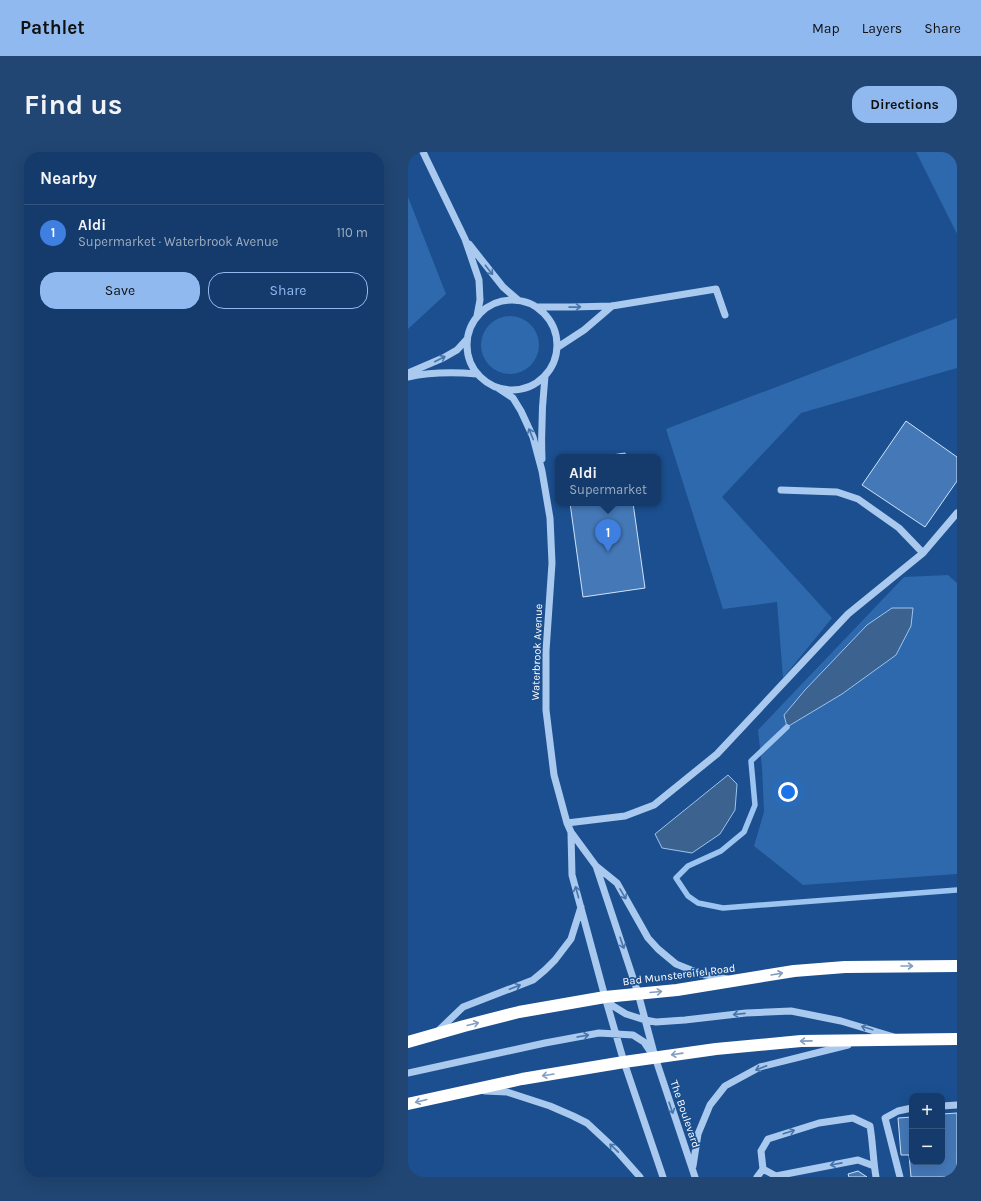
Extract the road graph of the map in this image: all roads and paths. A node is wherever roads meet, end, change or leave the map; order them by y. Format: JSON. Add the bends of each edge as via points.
{"nodes":[{"id":1,"x":423,"y":152,"type":"edge"},
{"id":2,"x":465,"y":239,"type":"junction"},
{"id":3,"x":518,"y":300,"type":"junction"},
{"id":4,"x":612,"y":306,"type":"junction"},
{"id":5,"x":537,"y":307,"type":"junction"},
{"id":6,"x":725,"y":315,"type":"dead end"},
{"id":7,"x":477,"y":316,"type":"junction"},
{"id":8,"x":467,"y":339,"type":"junction"},
{"id":9,"x":558,"y":347,"type":"junction"},
{"id":10,"x":408,"y":373,"type":"edge"},
{"id":11,"x":477,"y":374,"type":"junction"},
{"id":12,"x":545,"y":376,"type":"junction"},
{"id":13,"x":408,"y":377,"type":"edge"},
{"id":14,"x":498,"y":388,"type":"junction"},
{"id":15,"x":542,"y":471,"type":"junction"},
{"id":16,"x":781,"y":490,"type":"dead end"},
{"id":17,"x":957,"y":513,"type":"edge"},
{"id":18,"x":923,"y":553,"type":"junction"},
{"id":19,"x":567,"y":823,"type":"junction"},
{"id":20,"x":571,"y":832,"type":"junction"},
{"id":21,"x":596,"y":866,"type":"junction"},
{"id":22,"x":581,"y":907,"type":"junction"},
{"id":23,"x":957,"y":966,"type":"edge"},
{"id":24,"x":739,"y":981,"type":"junction"},
{"id":25,"x":638,"y":993,"type":"junction"},
{"id":26,"x":605,"y":997,"type":"junction"},
{"id":27,"x":645,"y":1020,"type":"junction"},
{"id":28,"x":435,"y":1034,"type":"junction"},
{"id":29,"x":616,"y":1034,"type":"junction"},
{"id":30,"x":957,"y":1039,"type":"edge"},
{"id":31,"x":866,"y":1040,"type":"junction"},
{"id":32,"x":904,"y":1040,"type":"junction"},
{"id":33,"x":408,"y":1042,"type":"edge"},
{"id":34,"x":655,"y":1057,"type":"junction"},
{"id":35,"x":624,"y":1062,"type":"junction"},
{"id":36,"x":408,"y":1073,"type":"edge"},
{"id":37,"x":470,"y":1090,"type":"junction"},
{"id":38,"x":408,"y":1104,"type":"edge"},
{"id":39,"x":957,"y":1105,"type":"edge"},
{"id":40,"x":945,"y":1106,"type":"edge"},
{"id":41,"x":909,"y":1109,"type":"edge"},
{"id":42,"x":874,"y":1166,"type":"junction"},
{"id":43,"x":692,"y":1169,"type":"junction"},
{"id":44,"x":763,"y":1169,"type":"junction"},
{"id":45,"x":775,"y":1176,"type":"edge"},
{"id":46,"x":640,"y":1177,"type":"edge"},
{"id":47,"x":663,"y":1177,"type":"edge"},
{"id":48,"x":695,"y":1177,"type":"edge"},
{"id":49,"x":757,"y":1177,"type":"edge"},
{"id":50,"x":876,"y":1177,"type":"edge"},
{"id":51,"x":900,"y":1177,"type":"edge"}],
"edges":[{"from":1,"to":2,"type":"street"},
{"from":2,"to":3,"type":"street","one_way":true,"via":[[502,287]]},
{"from":2,"to":7,"type":"street","via":[[479,280],[480,300]]},
{"from":3,"to":5,"type":"street"},
{"from":3,"to":7,"type":"street","via":[[496,303]]},
{"from":5,"to":4,"type":"street","one_way":true},
{"from":4,"to":6,"type":"street","via":[[716,289]]},
{"from":4,"to":9,"type":"street","via":[[584,330]]},
{"from":5,"to":9,"type":"street","via":[[546,314],[552,324],[557,335]]},
{"from":7,"to":8,"type":"street"},
{"from":10,"to":8,"type":"street","one_way":true,"via":[[457,350]]},
{"from":8,"to":11,"type":"street","via":[[468,357]]},
{"from":9,"to":12,"type":"street","via":[[552,368]]},
{"from":11,"to":13,"type":"street","via":[[428,373]]},
{"from":11,"to":14,"type":"street"},
{"from":12,"to":14,"type":"street","via":[[528,388]]},
{"from":12,"to":15,"type":"street","name":"Waterbrook Avenue","via":[[541,429]]},
{"from":15,"to":14,"type":"street","name":"Waterbrook Avenue","one_way":true,"via":[[533,437],[521,411],[513,398]]},
{"from":15,"to":19,"type":"street","name":"Waterbrook Avenue","via":[[550,518],[552,563],[546,651],[546,710],[554,775]]},
{"from":16,"to":18,"type":"street","via":[[836,492],[858,499],[899,528]]},
{"from":17,"to":18,"type":"street"},
{"from":18,"to":19,"type":"street","via":[[848,614],[717,754],[654,805],[625,816]]},
{"from":19,"to":20,"type":"street","name":"Waterbrook Avenue"},
{"from":20,"to":21,"type":"street","name":"Waterbrook Avenue"},
{"from":22,"to":20,"type":"street","name":"Waterbrook Avenue","one_way":true,"via":[[572,875]]},
{"from":21,"to":24,"type":"street","name":"Waterbrook Avenue","one_way":true,"via":[[617,883],[648,938],[676,964],[700,974]]},
{"from":21,"to":25,"type":"street","name":"Waterbrook Avenue","one_way":true},
{"from":22,"to":26,"type":"street","name":"Waterbrook Avenue"},
{"from":28,"to":22,"type":"street","one_way":true,"via":[[463,1007],[533,980],[545,970],[570,939]]},
{"from":24,"to":23,"type":"highway","name":"Bad Munstereifel Road","one_way":true,"via":[[844,967]]},
{"from":25,"to":24,"type":"highway","name":"Bad Munstereifel Road","one_way":true},
{"from":25,"to":26,"type":"highway","name":"Bad Munstereifel Road"},
{"from":25,"to":27,"type":"street","name":"Waterbrook Avenue"},
{"from":26,"to":27,"type":"street","via":[[626,1014]]},
{"from":28,"to":26,"type":"highway","name":"Bad Munstereifel Road","one_way":true,"via":[[519,1012]]},
{"from":26,"to":29,"type":"street","name":"Waterbrook Avenue"},
{"from":32,"to":27,"type":"street","one_way":true,"via":[[841,1020],[791,1011],[656,1022]]},
{"from":27,"to":34,"type":"street","name":"The Boulevard"},
{"from":28,"to":33,"type":"highway","name":"Bad Munstereifel Road"},
{"from":29,"to":34,"type":"street","via":[[633,1035],[644,1042]]},
{"from":29,"to":35,"type":"street","name":"Waterbrook Avenue"},
{"from":36,"to":29,"type":"street","one_way":true,"via":[[545,1043],[599,1033]]},
{"from":30,"to":32,"type":"highway"},
{"from":31,"to":32,"type":"highway"},
{"from":31,"to":34,"type":"highway","one_way":true,"via":[[774,1043]]},
{"from":31,"to":43,"type":"street","one_way":true,"via":[[760,1067],[725,1086],[710,1105],[698,1134]]},
{"from":34,"to":35,"type":"highway"},
{"from":34,"to":43,"type":"street","name":"The Boulevard","one_way":true},
{"from":35,"to":37,"type":"highway","one_way":true},
{"from":35,"to":47,"type":"street"},
{"from":37,"to":38,"type":"highway","one_way":true},
{"from":46,"to":37,"type":"street","one_way":true,"via":[[587,1123],[550,1106],[507,1092]]},
{"from":39,"to":40,"type":"street"},
{"from":41,"to":51,"type":"street","via":[[885,1118]]},
{"from":44,"to":42,"type":"street","one_way":true,"via":[[761,1151],[768,1139],[819,1123],[853,1118],[870,1126]]},
{"from":42,"to":45,"type":"street","one_way":true,"via":[[858,1160]]},
{"from":42,"to":50,"type":"street"},
{"from":43,"to":48,"type":"street","name":"The Boulevard"},
{"from":44,"to":45,"type":"street"},
{"from":44,"to":49,"type":"street"}]}
